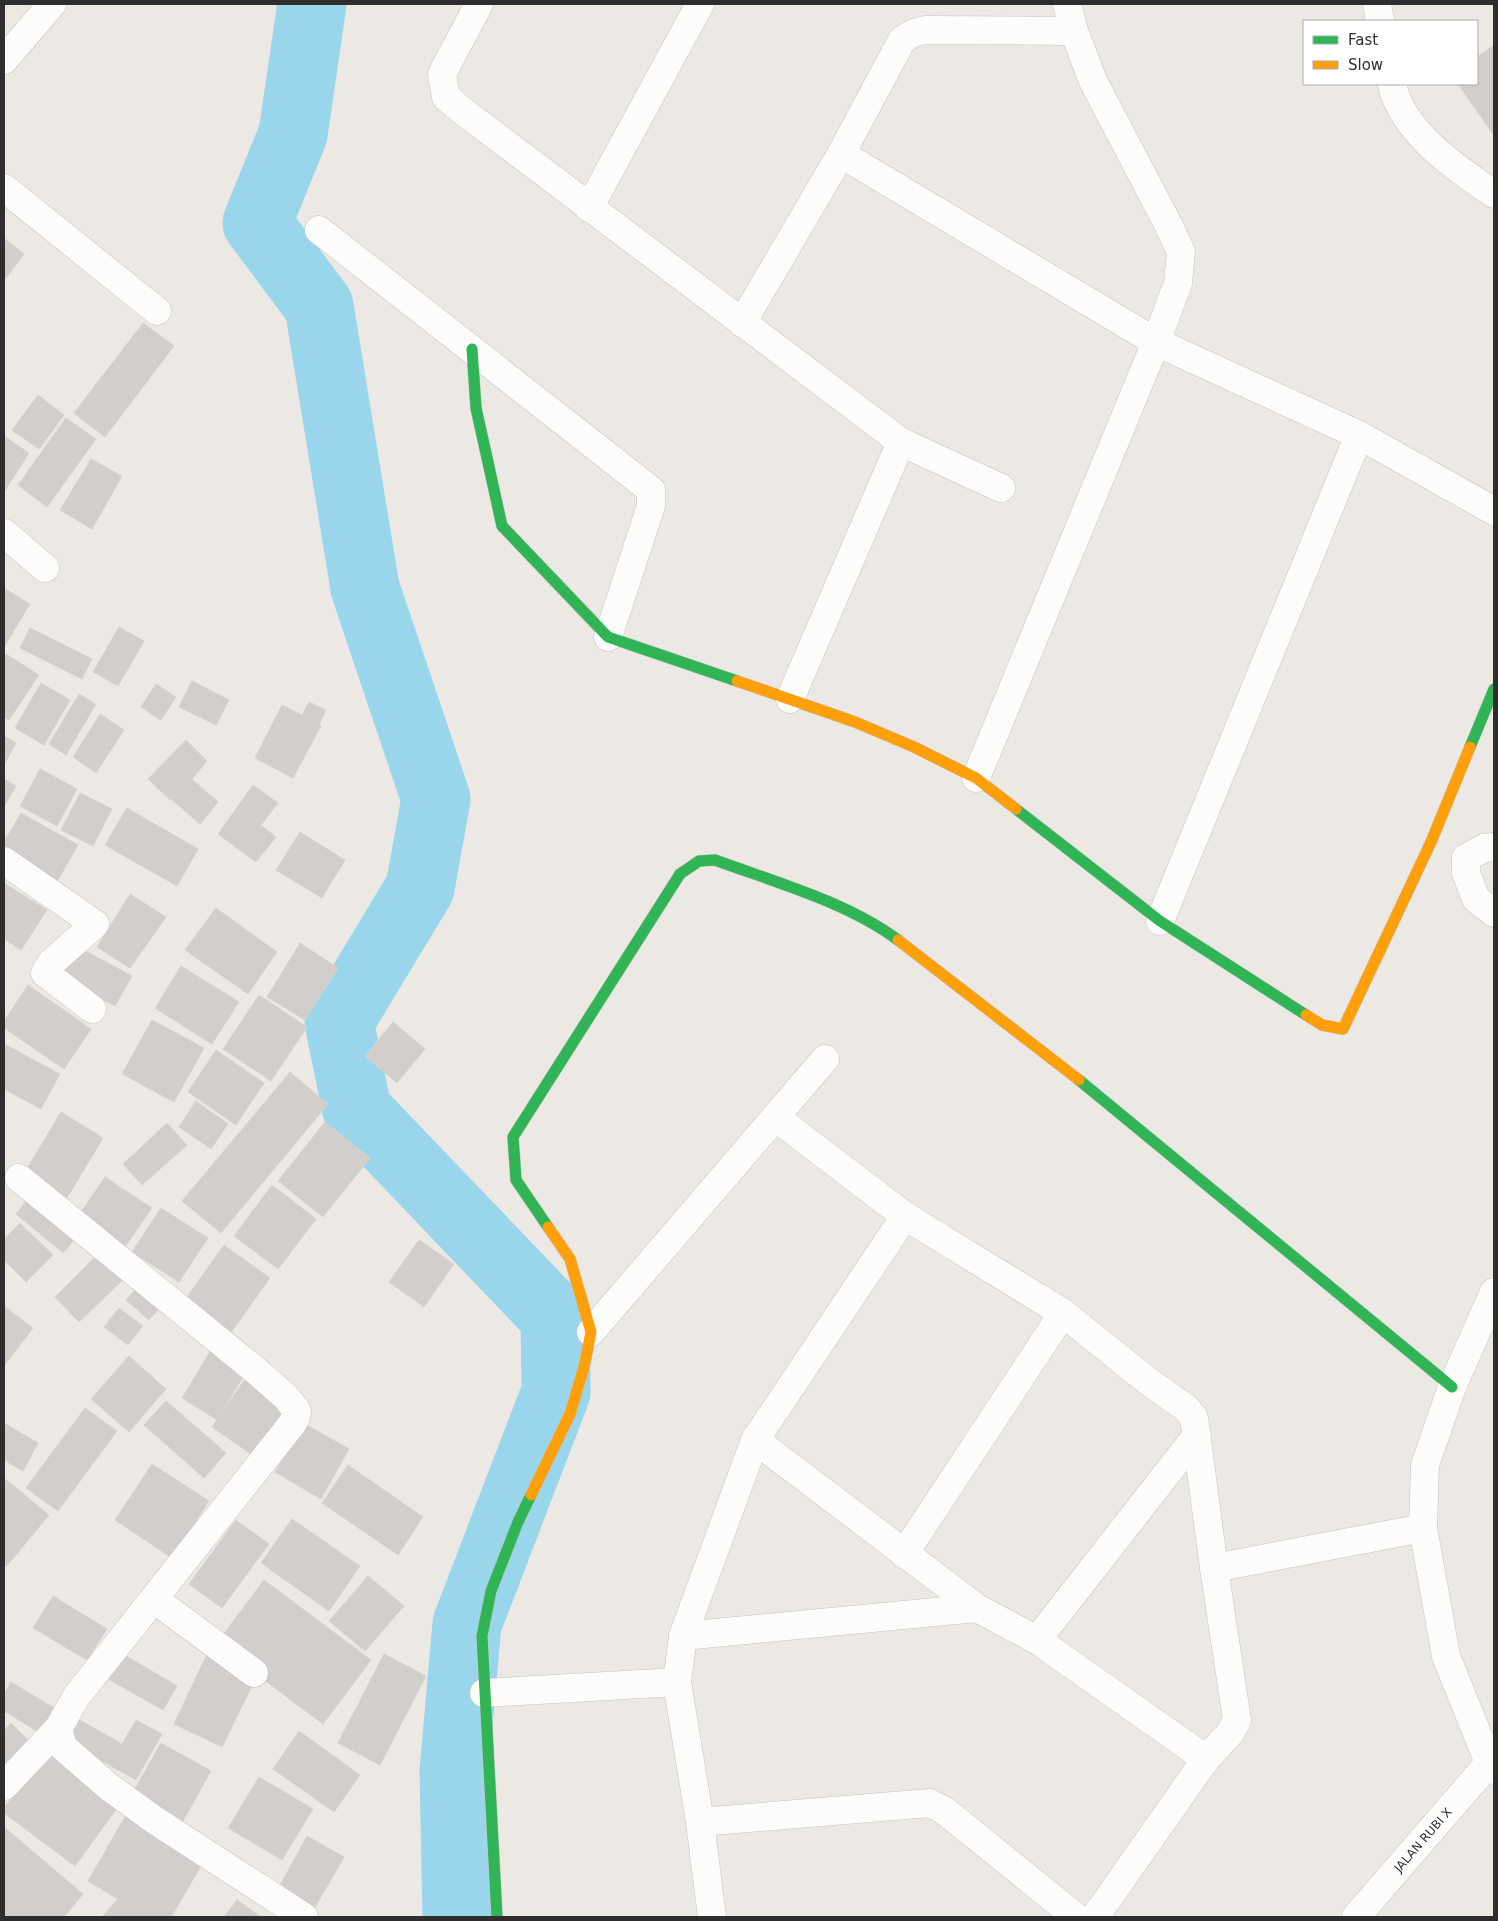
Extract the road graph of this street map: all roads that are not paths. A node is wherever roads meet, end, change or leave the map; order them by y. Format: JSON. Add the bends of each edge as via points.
{"nodes":[{"id":1,"x":52,"y":4,"type":"edge"},
{"id":2,"x":479,"y":4,"type":"edge"},
{"id":3,"x":700,"y":4,"type":"edge"},
{"id":4,"x":1067,"y":4,"type":"edge"},
{"id":5,"x":1377,"y":4,"type":"edge"},
{"id":6,"x":1380,"y":20,"type":"edge"},
{"id":7,"x":1074,"y":31,"type":"junction"},
{"id":8,"x":4,"y":60,"type":"edge"},
{"id":9,"x":1392,"y":85,"type":"edge"},
{"id":10,"x":841,"y":154,"type":"junction"},
{"id":11,"x":4,"y":188,"type":"edge"},
{"id":12,"x":1494,"y":194,"type":"edge"},
{"id":13,"x":589,"y":208,"type":"junction"},
{"id":14,"x":319,"y":230,"type":"dead end"},
{"id":15,"x":157,"y":311,"type":"dead end"},
{"id":16,"x":742,"y":323,"type":"junction"},
{"id":17,"x":1156,"y":342,"type":"junction"},
{"id":18,"x":472,"y":349,"type":"junction"},
{"id":19,"x":1359,"y":435,"type":"junction"},
{"id":20,"x":901,"y":442,"type":"junction"},
{"id":21,"x":1001,"y":488,"type":"dead end"},
{"id":22,"x":1494,"y":511,"type":"edge"},
{"id":23,"x":4,"y":533,"type":"edge"},
{"id":24,"x":45,"y":568,"type":"dead end"},
{"id":25,"x":608,"y":637,"type":"junction"},
{"id":26,"x":1494,"y":688,"type":"edge"},
{"id":27,"x":790,"y":699,"type":"junction"},
{"id":28,"x":976,"y":778,"type":"junction"},
{"id":29,"x":1432,"y":842,"type":"junction"},
{"id":30,"x":1494,"y":848,"type":"edge"},
{"id":31,"x":1466,"y":858,"type":"junction"},
{"id":32,"x":4,"y":861,"type":"edge"},
{"id":33,"x":1494,"y":913,"type":"edge"},
{"id":34,"x":1160,"y":921,"type":"junction"},
{"id":35,"x":92,"y":1009,"type":"dead end"},
{"id":36,"x":825,"y":1058,"type":"dead end"},
{"id":37,"x":775,"y":1117,"type":"junction"},
{"id":38,"x":19,"y":1178,"type":"dead end"},
{"id":39,"x":905,"y":1216,"type":"junction"},
{"id":40,"x":1494,"y":1292,"type":"edge"},
{"id":41,"x":1063,"y":1313,"type":"junction"},
{"id":42,"x":591,"y":1332,"type":"junction"},
{"id":43,"x":1452,"y":1387,"type":"junction"},
{"id":44,"x":1197,"y":1435,"type":"junction"},
{"id":45,"x":755,"y":1440,"type":"junction"},
{"id":46,"x":1423,"y":1528,"type":"junction"},
{"id":47,"x":904,"y":1554,"type":"junction"},
{"id":48,"x":1214,"y":1568,"type":"junction"},
{"id":49,"x":154,"y":1599,"type":"junction"},
{"id":50,"x":977,"y":1608,"type":"junction"},
{"id":51,"x":683,"y":1636,"type":"junction"},
{"id":52,"x":1037,"y":1640,"type":"junction"},
{"id":53,"x":254,"y":1673,"type":"dead end"},
{"id":54,"x":677,"y":1682,"type":"junction"},
{"id":55,"x":484,"y":1693,"type":"junction"},
{"id":56,"x":58,"y":1729,"type":"junction"},
{"id":57,"x":1206,"y":1759,"type":"junction"},
{"id":58,"x":1492,"y":1767,"type":"edge"},
{"id":59,"x":4,"y":1786,"type":"edge"},
{"id":60,"x":700,"y":1822,"type":"junction"},
{"id":61,"x":304,"y":1917,"type":"edge"},
{"id":62,"x":497,"y":1917,"type":"edge"},
{"id":63,"x":712,"y":1917,"type":"edge"},
{"id":64,"x":1076,"y":1917,"type":"edge"},
{"id":65,"x":1095,"y":1917,"type":"edge"},
{"id":66,"x":1356,"y":1917,"type":"edge"}],
"edges":[{"from":1,"to":8,"type":"street"},
{"from":2,"to":13,"type":"street","via":[[442,74],[446,97]]},
{"from":3,"to":13,"type":"street"},
{"from":4,"to":7,"type":"street"},
{"from":5,"to":6,"type":"street"},
{"from":7,"to":10,"type":"street","via":[[925,30],[914,33],[902,40]]},
{"from":7,"to":17,"type":"street","via":[[1093,81],[1180,252],[1178,283]]},
{"from":9,"to":12,"type":"street","via":[[1395,98],[1421,137],[1457,169]]},
{"from":10,"to":16,"type":"street"},
{"from":10,"to":17,"type":"street"},
{"from":11,"to":15,"type":"street"},
{"from":13,"to":16,"type":"street"},
{"from":14,"to":18,"type":"street"},
{"from":16,"to":20,"type":"street"},
{"from":17,"to":19,"type":"street"},
{"from":17,"to":28,"type":"street"},
{"from":18,"to":25,"type":"street","via":[[476,408],[502,526]]},
{"from":18,"to":25,"type":"street","via":[[650,490],[651,506]]},
{"from":19,"to":22,"type":"street"},
{"from":19,"to":34,"type":"street"},
{"from":20,"to":21,"type":"street"},
{"from":20,"to":27,"type":"street"},
{"from":23,"to":24,"type":"street"},
{"from":25,"to":27,"type":"street"},
{"from":26,"to":29,"type":"street"},
{"from":27,"to":28,"type":"street","via":[[914,747]]},
{"from":28,"to":34,"type":"street"},
{"from":29,"to":31,"type":"street"},
{"from":29,"to":34,"type":"street","via":[[1342,1030],[1322,1025]]},
{"from":30,"to":31,"type":"street","via":[[1484,848]]},
{"from":31,"to":33,"type":"street","via":[[1466,873],[1476,899]]},
{"from":32,"to":35,"type":"street","via":[[95,924],[51,963],[45,973]]},
{"from":36,"to":37,"type":"street"},
{"from":37,"to":39,"type":"street"},
{"from":37,"to":42,"type":"street"},
{"from":38,"to":49,"type":"street","via":[[260,1374],[297,1411],[287,1431]]},
{"from":39,"to":41,"type":"street"},
{"from":39,"to":45,"type":"street"},
{"from":40,"to":43,"type":"street"},
{"from":41,"to":44,"type":"street","via":[[1186,1408],[1194,1418]]},
{"from":41,"to":47,"type":"street"},
{"from":42,"to":43,"type":"street","via":[[570,1259],[516,1180],[513,1137],[680,874],[698,861],[714,860],[830,902],[887,932],[1070,1072]]},
{"from":42,"to":55,"type":"street","via":[[570,1414],[518,1522],[491,1591],[482,1636]]},
{"from":43,"to":46,"type":"street","via":[[1425,1465]]},
{"from":44,"to":48,"type":"street"},
{"from":44,"to":52,"type":"street"},
{"from":45,"to":47,"type":"street"},
{"from":45,"to":51,"type":"street"},
{"from":46,"to":48,"type":"street"},
{"from":46,"to":58,"type":"street","via":[[1446,1656]]},
{"from":47,"to":50,"type":"street"},
{"from":48,"to":57,"type":"street","via":[[1237,1720]]},
{"from":49,"to":53,"type":"street"},
{"from":49,"to":56,"type":"street","via":[[76,1697]]},
{"from":50,"to":51,"type":"street"},
{"from":50,"to":52,"type":"street"},
{"from":51,"to":54,"type":"street"},
{"from":52,"to":57,"type":"street"},
{"from":54,"to":55,"type":"street"},
{"from":54,"to":60,"type":"street"},
{"from":55,"to":62,"type":"street"},
{"from":56,"to":59,"type":"street"},
{"from":56,"to":61,"type":"street","via":[[63,1748],[108,1787]]},
{"from":57,"to":65,"type":"street"},
{"from":58,"to":66,"type":"street","name":"JALAN RUBI X"},
{"from":60,"to":63,"type":"street"},
{"from":60,"to":64,"type":"street","via":[[930,1803],[945,1811]]}]}
